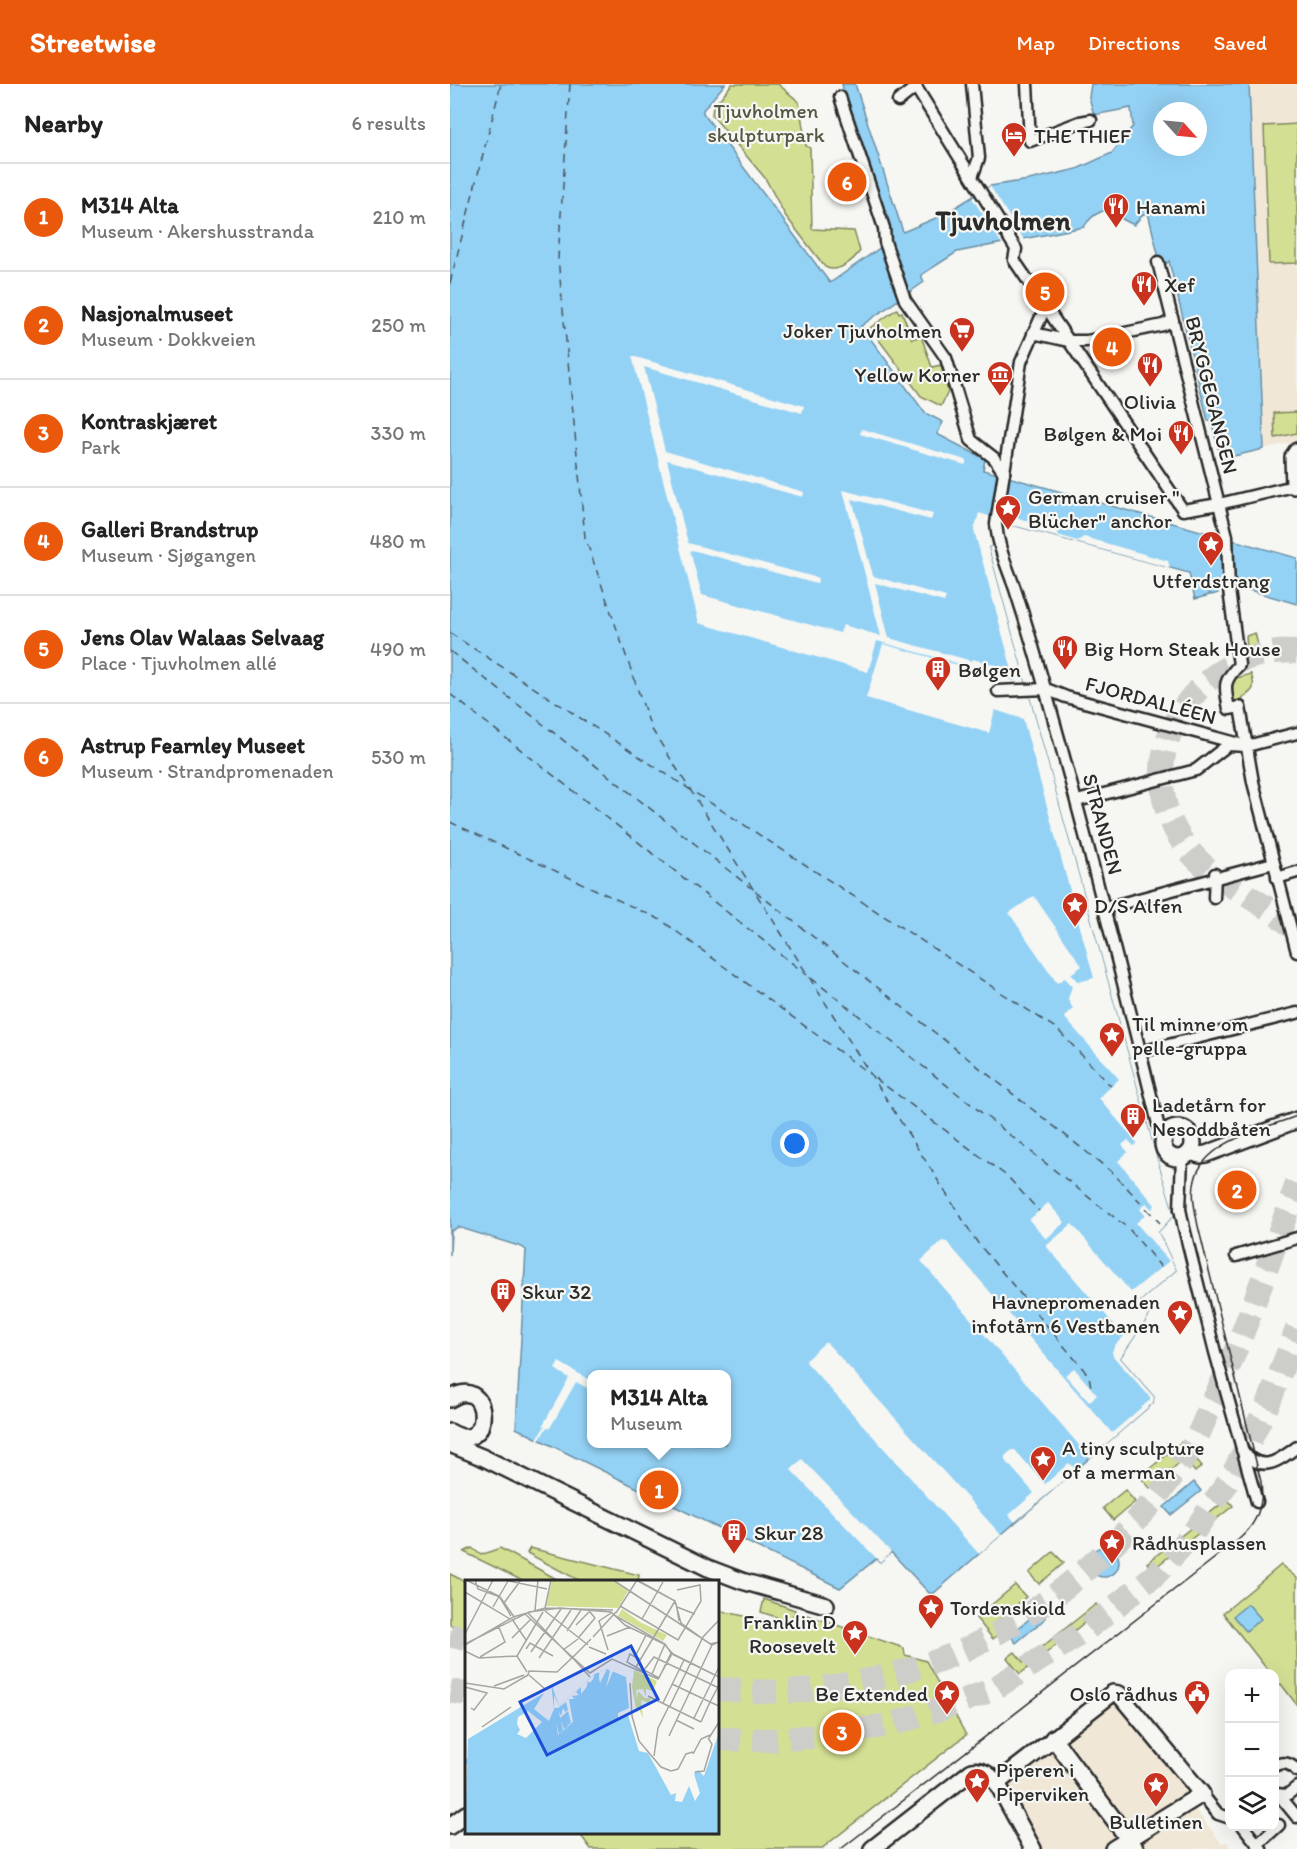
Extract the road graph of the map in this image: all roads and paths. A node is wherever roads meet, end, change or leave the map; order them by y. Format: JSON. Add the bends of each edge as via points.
{"nodes":[{"id":1,"x":972,"y":84,"type":"edge"},
{"id":2,"x":1027,"y":84,"type":"edge"},
{"id":3,"x":915,"y":86,"type":"edge"},
{"id":4,"x":840,"y":98,"type":"dead end"},
{"id":5,"x":898,"y":100,"type":"dead end"},
{"id":6,"x":1091,"y":120,"type":"dead end"},
{"id":7,"x":972,"y":177,"type":"junction"},
{"id":8,"x":1158,"y":262,"type":"dead end"},
{"id":9,"x":1045,"y":308,"type":"junction"},
{"id":10,"x":1173,"y":321,"type":"junction"},
{"id":11,"x":1033,"y":333,"type":"junction"},
{"id":12,"x":1069,"y":341,"type":"junction"},
{"id":13,"x":1297,"y":451,"type":"edge"},
{"id":14,"x":1004,"y":473,"type":"junction"},
{"id":15,"x":1296,"y":486,"type":"edge"},
{"id":16,"x":1219,"y":504,"type":"junction"},
{"id":17,"x":1046,"y":689,"type":"junction"},
{"id":18,"x":998,"y":690,"type":"dead end"},
{"id":19,"x":1297,"y":733,"type":"edge"},
{"id":20,"x":1247,"y":746,"type":"junction"},
{"id":21,"x":1077,"y":801,"type":"junction"},
{"id":22,"x":1273,"y":863,"type":"junction"},
{"id":23,"x":1297,"y":872,"type":"edge"},
{"id":24,"x":1215,"y":876,"type":"junction"},
{"id":25,"x":1277,"y":878,"type":"junction"},
{"id":26,"x":1214,"y":898,"type":"dead end"},
{"id":27,"x":1105,"y":908,"type":"junction"},
{"id":28,"x":1297,"y":952,"type":"edge"},
{"id":29,"x":1297,"y":1013,"type":"edge"},
{"id":30,"x":1140,"y":1052,"type":"junction"},
{"id":31,"x":1297,"y":1120,"type":"edge"},
{"id":32,"x":1164,"y":1137,"type":"junction"},
{"id":33,"x":1186,"y":1154,"type":"junction"},
{"id":34,"x":1297,"y":1238,"type":"edge"},
{"id":35,"x":1236,"y":1257,"type":"dead end"},
{"id":36,"x":450,"y":1399,"type":"edge"},
{"id":37,"x":450,"y":1432,"type":"edge"},
{"id":38,"x":450,"y":1444,"type":"edge"},
{"id":39,"x":1297,"y":1447,"type":"edge"},
{"id":40,"x":1242,"y":1449,"type":"junction"},
{"id":41,"x":1257,"y":1502,"type":"dead end"},
{"id":42,"x":826,"y":1605,"type":"dead end"},
{"id":43,"x":1053,"y":1738,"type":"junction"},
{"id":44,"x":1279,"y":1765,"type":"edge"},
{"id":45,"x":1297,"y":1771,"type":"edge"},
{"id":46,"x":997,"y":1782,"type":"junction"},
{"id":47,"x":1297,"y":1787,"type":"edge"},
{"id":48,"x":1202,"y":1794,"type":"junction"},
{"id":49,"x":1279,"y":1794,"type":"edge"},
{"id":50,"x":1279,"y":1796,"type":"edge"},
{"id":51,"x":465,"y":1815,"type":"edge"},
{"id":52,"x":1225,"y":1816,"type":"edge"},
{"id":53,"x":1297,"y":1817,"type":"edge"},
{"id":54,"x":450,"y":1826,"type":"edge"},
{"id":55,"x":1246,"y":1831,"type":"edge"},
{"id":56,"x":1274,"y":1831,"type":"edge"},
{"id":57,"x":1132,"y":1844,"type":"edge"},
{"id":58,"x":1259,"y":1847,"type":"edge"},
{"id":59,"x":872,"y":1849,"type":"edge"},
{"id":60,"x":1033,"y":1849,"type":"edge"},
{"id":61,"x":1113,"y":1849,"type":"edge"}],
"edges":[{"from":1,"to":7,"type":"street","via":[[979,158]]},
{"from":2,"to":6,"type":"street","via":[[1030,141]]},
{"from":3,"to":5,"type":"street"},
{"from":3,"to":7,"type":"street"},
{"from":4,"to":14,"type":"street","via":[[905,300],[946,358],[971,440],[994,458]]},
{"from":7,"to":9,"type":"street","via":[[1016,249],[1014,260]]},
{"from":8,"to":10,"type":"street","name":"BRYGGEGANGEN"},
{"from":9,"to":11,"type":"street","name":"STRANDEN"},
{"from":9,"to":12,"type":"street"},
{"from":10,"to":12,"type":"street","via":[[1087,341]]},
{"from":10,"to":16,"type":"street","name":"BRYGGEGANGEN"},
{"from":11,"to":12,"type":"street"},
{"from":11,"to":14,"type":"street","name":"STRANDEN","via":[[1021,362]]},
{"from":12,"to":16,"type":"street","via":[[1183,510]]},
{"from":13,"to":15,"type":"street","via":[[1293,457]]},
{"from":14,"to":17,"type":"street","name":"STRANDEN","via":[[996,524],[998,544]]},
{"from":15,"to":16,"type":"street"},
{"from":16,"to":20,"type":"street","name":"BRYGGEGANGEN","via":[[1227,538],[1239,665],[1225,685],[1229,709],[1240,707]]},
{"from":17,"to":18,"type":"street"},
{"from":17,"to":20,"type":"street","name":"FJORDALLÉEN"},
{"from":17,"to":21,"type":"street","name":"STRANDEN"},
{"from":19,"to":20,"type":"street"},
{"from":20,"to":21,"type":"street","via":[[1228,746],[1196,770]]},
{"from":20,"to":22,"type":"street"},
{"from":21,"to":27,"type":"street","name":"STRANDEN"},
{"from":22,"to":24,"type":"street"},
{"from":22,"to":25,"type":"street"},
{"from":23,"to":25,"type":"street"},
{"from":24,"to":26,"type":"street"},
{"from":24,"to":27,"type":"street"},
{"from":25,"to":28,"type":"street"},
{"from":27,"to":30,"type":"street","name":"STRANDEN"},
{"from":29,"to":30,"type":"street"},
{"from":30,"to":32,"type":"street","name":"STRANDEN"},
{"from":31,"to":33,"type":"street","via":[[1206,1154]]},
{"from":32,"to":33,"type":"street","via":[[1165,1151],[1173,1157]]},
{"from":32,"to":33,"type":"street","via":[[1171,1129],[1186,1130],[1193,1142]]},
{"from":33,"to":40,"type":"street","via":[[1180,1209]]},
{"from":34,"to":35,"type":"street"},
{"from":36,"to":37,"type":"street","via":[[460,1394],[473,1397],[484,1413],[481,1426],[471,1434],[459,1436]]},
{"from":38,"to":42,"type":"street","via":[[708,1568]]},
{"from":39,"to":40,"type":"street","via":[[1270,1464],[1256,1462]]},
{"from":40,"to":41,"type":"street"},
{"from":43,"to":46,"type":"street"},
{"from":43,"to":48,"type":"street","via":[[1117,1693]]},
{"from":43,"to":57,"type":"street"},
{"from":44,"to":45,"type":"street","via":[[1289,1764]]},
{"from":46,"to":59,"type":"street","via":[[986,1773],[972,1771]]},
{"from":46,"to":60,"type":"street"},
{"from":47,"to":49,"type":"street","via":[[1287,1795]]},
{"from":48,"to":52,"type":"street","via":[[1218,1814]]},
{"from":48,"to":57,"type":"street"},
{"from":50,"to":53,"type":"street"},
{"from":51,"to":54,"type":"street"},
{"from":55,"to":58,"type":"street"},
{"from":56,"to":58,"type":"street"},
{"from":57,"to":61,"type":"street"}]}
